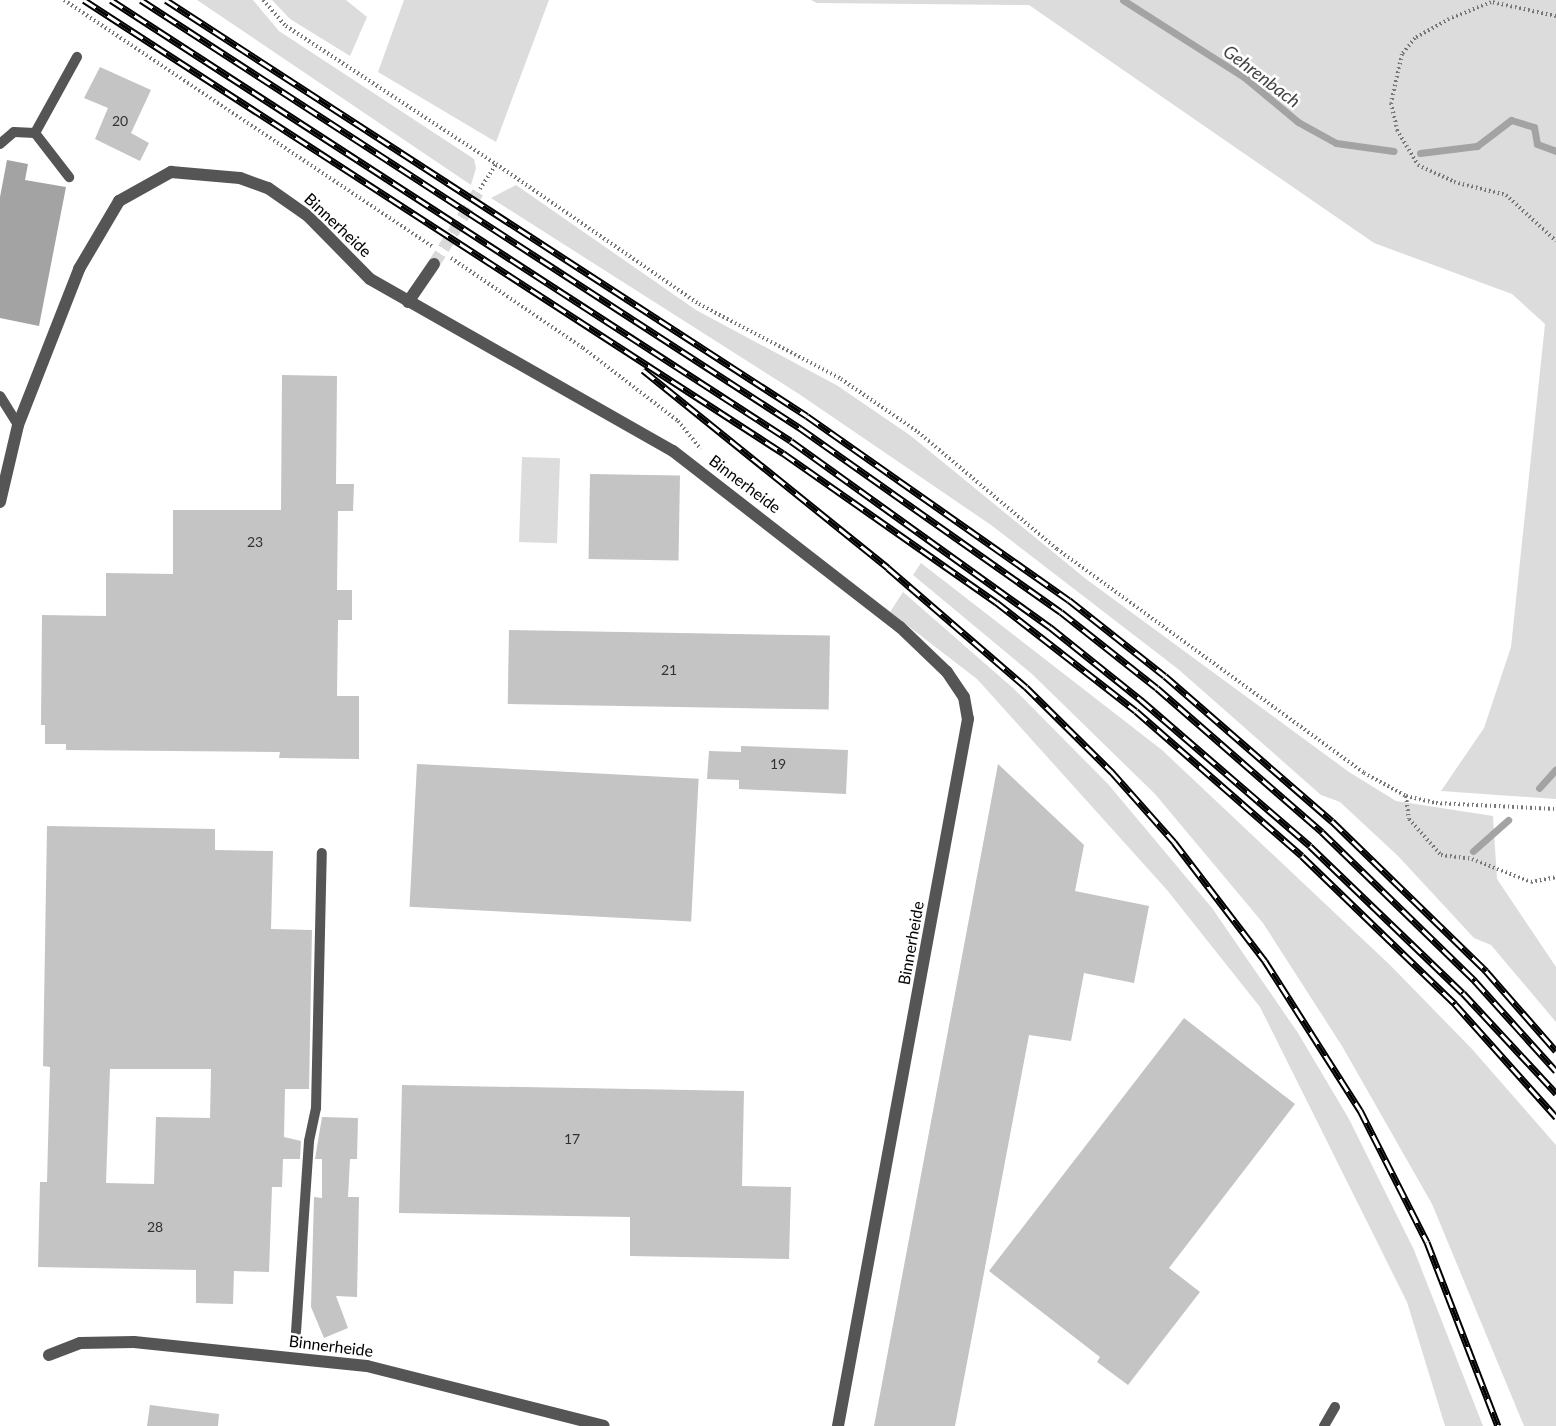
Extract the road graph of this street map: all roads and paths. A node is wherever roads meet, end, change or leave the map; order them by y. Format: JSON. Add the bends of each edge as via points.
{"nodes":[{"id":1,"x":64,"y":0,"type":"edge"},
{"id":2,"x":262,"y":0,"type":"edge"},
{"id":3,"x":1490,"y":1,"type":"edge"},
{"id":4,"x":1556,"y":16,"type":"edge"},
{"id":5,"x":77,"y":57,"type":"dead end"},
{"id":6,"x":35,"y":133,"type":"junction"},
{"id":7,"x":0,"y":144,"type":"edge"},
{"id":8,"x":496,"y":164,"type":"junction"},
{"id":9,"x":69,"y":177,"type":"dead end"},
{"id":10,"x":480,"y":189,"type":"tunnel mouth"},
{"id":11,"x":1556,"y":241,"type":"edge"},
{"id":12,"x":437,"y":249,"type":"dead end"},
{"id":13,"x":447,"y":256,"type":"dead end"},
{"id":14,"x":434,"y":264,"type":"tunnel mouth"},
{"id":15,"x":408,"y":302,"type":"junction"},
{"id":16,"x":0,"y":396,"type":"edge"},
{"id":17,"x":18,"y":425,"type":"junction"},
{"id":18,"x":707,"y":476,"type":"junction"},
{"id":19,"x":0,"y":502,"type":"edge"},
{"id":20,"x":1406,"y":796,"type":"junction"},
{"id":21,"x":1556,"y":809,"type":"edge"},
{"id":22,"x":322,"y":853,"type":"dead end"},
{"id":23,"x":1556,"y":877,"type":"edge"},
{"id":24,"x":296,"y":1332,"type":"dead end"},
{"id":25,"x":49,"y":1355,"type":"dead end"},
{"id":26,"x":1335,"y":1407,"type":"dead end"},
{"id":27,"x":604,"y":1426,"type":"edge"},
{"id":28,"x":838,"y":1426,"type":"edge"},
{"id":29,"x":1324,"y":1426,"type":"edge"}],
"edges":[{"from":1,"to":12,"type":"path"},
{"from":2,"to":8,"type":"path","via":[[286,26]]},
{"from":3,"to":4,"type":"path"},
{"from":3,"to":11,"type":"path","via":[[1415,38],[1402,54],[1391,103],[1397,130],[1418,165],[1454,182],[1506,195]]},
{"from":5,"to":6,"type":"lane"},
{"from":6,"to":7,"type":"lane","via":[[14,132]]},
{"from":6,"to":9,"type":"lane"},
{"from":8,"to":10,"type":"path"},
{"from":8,"to":20,"type":"path","via":[[699,304],[841,379],[918,432],[1066,556],[1355,767]]},
{"from":13,"to":18,"type":"path","via":[[583,348],[678,422],[700,447]]},
{"from":14,"to":15,"type":"street"},
{"from":15,"to":17,"type":"street","name":"Binnerheide","via":[[370,279],[308,216],[268,188],[240,178],[171,172],[119,201],[78,269]]},
{"from":15,"to":18,"type":"street","name":"Binnerheide","via":[[673,451]]},
{"from":16,"to":17,"type":"lane"},
{"from":17,"to":19,"type":"street","name":"Binnerheide"},
{"from":18,"to":28,"type":"street","name":"Binnerheide","via":[[900,627],[947,672],[964,697],[968,719]]},
{"from":20,"to":21,"type":"path","via":[[1436,803]]},
{"from":20,"to":23,"type":"path","via":[[1409,819],[1441,855],[1472,859],[1531,882]]},
{"from":22,"to":24,"type":"lane","via":[[316,1108],[309,1141]]},
{"from":25,"to":27,"type":"street","name":"Binnerheide","via":[[80,1342],[134,1342],[367,1366]]},
{"from":26,"to":29,"type":"lane"}]}
